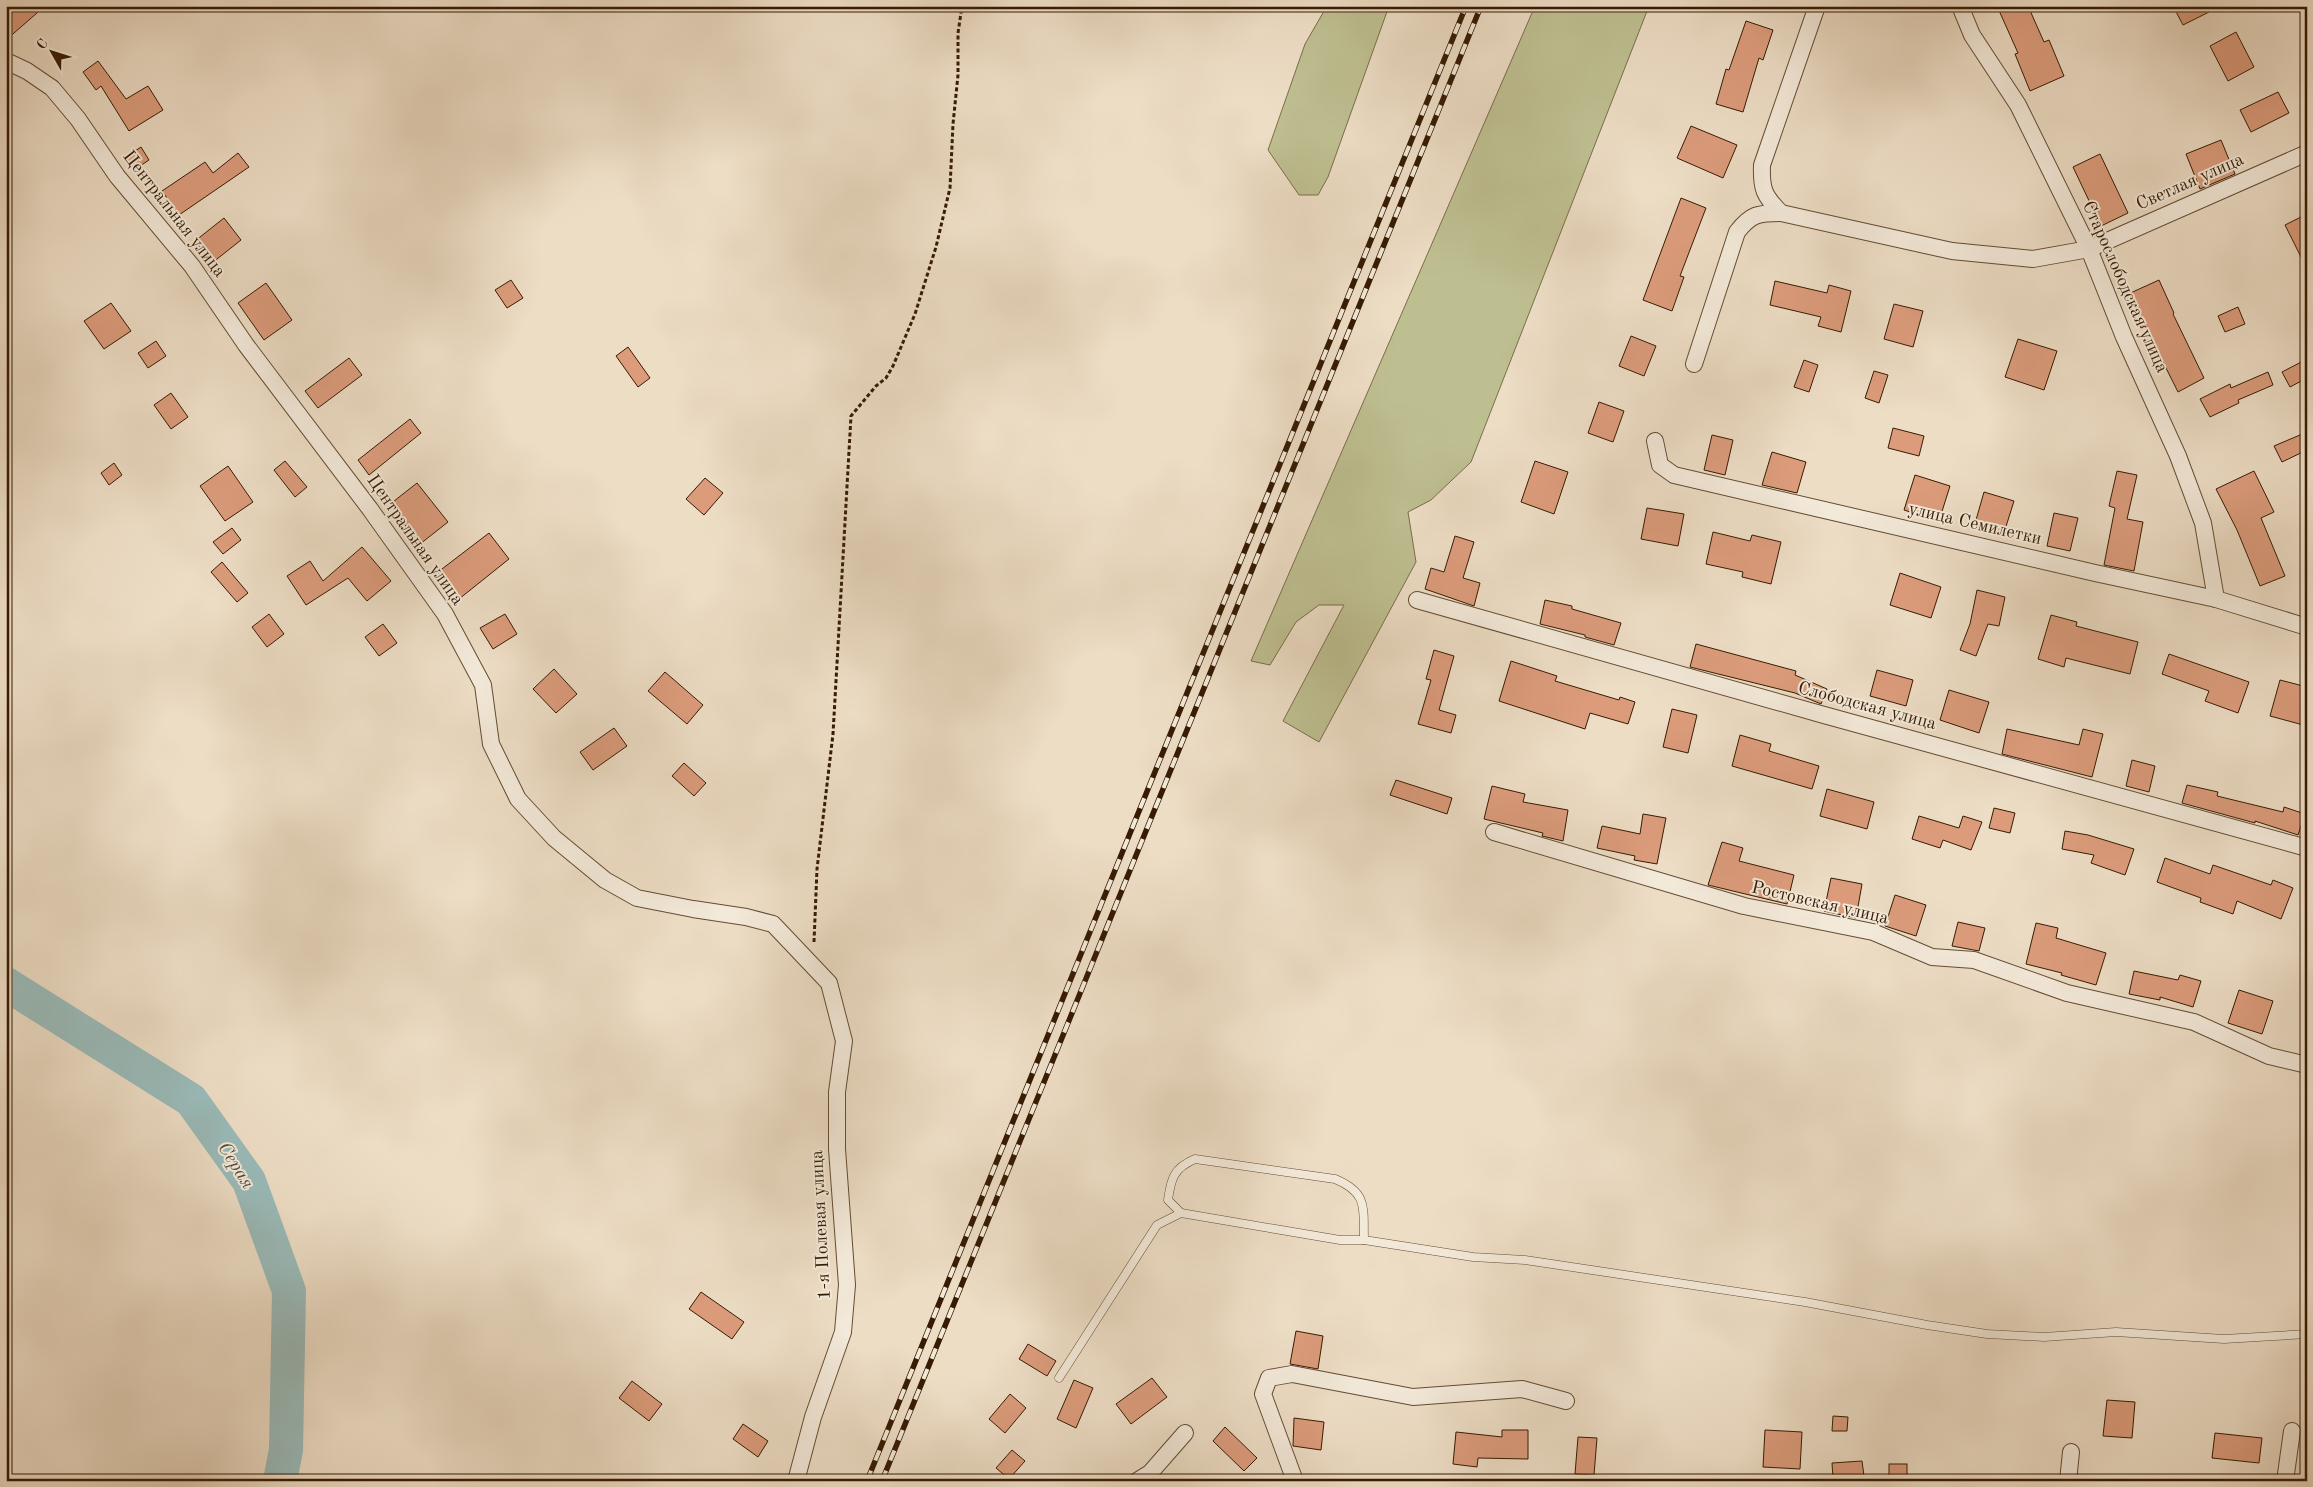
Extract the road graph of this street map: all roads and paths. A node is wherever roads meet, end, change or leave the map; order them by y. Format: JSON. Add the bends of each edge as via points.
{"nodes":[{"id":1,"x":962,"y":6,"type":"edge"},
{"id":2,"x":1817,"y":6,"type":"edge"},
{"id":3,"x":1960,"y":6,"type":"edge"},
{"id":4,"x":6,"y":61,"type":"edge"},
{"id":5,"x":2307,"y":153,"type":"edge"},
{"id":6,"x":1781,"y":213,"type":"junction"},
{"id":7,"x":2089,"y":249,"type":"junction"},
{"id":8,"x":1694,"y":364,"type":"dead end"},
{"id":9,"x":1655,"y":441,"type":"dead end"},
{"id":10,"x":2216,"y":599,"type":"junction"},
{"id":11,"x":1417,"y":600,"type":"dead end"},
{"id":12,"x":2307,"y":626,"type":"edge"},
{"id":13,"x":1494,"y":832,"type":"dead end"},
{"id":14,"x":2307,"y":848,"type":"edge"},
{"id":15,"x":814,"y":967,"type":"junction"},
{"id":16,"x":2307,"y":1065,"type":"edge"},
{"id":17,"x":1180,"y":1213,"type":"junction"},
{"id":18,"x":1364,"y":1240,"type":"junction"},
{"id":19,"x":2307,"y":1334,"type":"edge"},
{"id":20,"x":1059,"y":1378,"type":"dead end"},
{"id":21,"x":1566,"y":1401,"type":"dead end"},
{"id":22,"x":2292,"y":1431,"type":"dead end"},
{"id":23,"x":1185,"y":1433,"type":"dead end"},
{"id":24,"x":2071,"y":1452,"type":"dead end"},
{"id":25,"x":796,"y":1481,"type":"edge"},
{"id":26,"x":1137,"y":1481,"type":"edge"},
{"id":27,"x":1296,"y":1481,"type":"edge"},
{"id":28,"x":2068,"y":1481,"type":"edge"},
{"id":29,"x":2285,"y":1481,"type":"edge"}],
"edges":[{"from":1,"to":15,"type":"path","via":[[950,188],[936,248],[915,314],[893,366],[851,416],[833,734],[817,869]]},
{"from":2,"to":6,"type":"street","via":[[1762,165],[1761,184],[1767,200]]},
{"from":3,"to":7,"type":"street","name":"Старослободская улица","via":[[1972,35],[2018,105]]},
{"from":4,"to":15,"type":"street","name":"Центральная улица","via":[[27,70],[52,88],[78,119],[117,176],[192,266],[246,345],[439,606],[483,685],[491,744],[518,799],[554,838],[613,885],[637,898],[773,924]]},
{"from":5,"to":7,"type":"street","name":"Светлая улица"},
{"from":6,"to":7,"type":"street","name":"Светлая улица","via":[[1952,251],[2033,259]]},
{"from":6,"to":8,"type":"street","via":[[1762,213],[1747,218],[1737,232]]},
{"from":7,"to":10,"type":"street","name":"Старослободская улица","via":[[2124,337],[2178,456],[2203,523]]},
{"from":9,"to":10,"type":"street","name":"улица Семилетки","via":[[1660,466],[1674,475]]},
{"from":10,"to":12,"type":"street","name":"улица Семилетки"},
{"from":11,"to":14,"type":"street","name":"Слободская улица"},
{"from":13,"to":16,"type":"street","name":"Ростовская улица","via":[[1744,906],[1873,932],[1932,957],[1974,960],[2067,993],[2194,1022],[2270,1056]]},
{"from":15,"to":25,"type":"street","name":"1-я Полевая улица","via":[[829,983],[844,1041],[837,1092],[837,1149],[847,1285],[842,1332],[813,1417]]},
{"from":17,"to":18,"type":"lane","via":[[1340,1240]]},
{"from":17,"to":18,"type":"lane","via":[[1168,1200],[1171,1180],[1182,1165],[1195,1159],[1326,1178],[1351,1185],[1363,1202]]},
{"from":17,"to":20,"type":"lane","via":[[1157,1225]]},
{"from":18,"to":19,"type":"lane","via":[[1473,1257],[1525,1260],[1806,1302],[1986,1334],[2044,1337],[2116,1332],[2224,1338]]},
{"from":21,"to":27,"type":"street","via":[[1522,1389],[1413,1397],[1292,1374],[1269,1378],[1263,1394]]},
{"from":22,"to":29,"type":"street"},
{"from":23,"to":26,"type":"street","via":[[1150,1473]]},
{"from":24,"to":28,"type":"street"}]}
